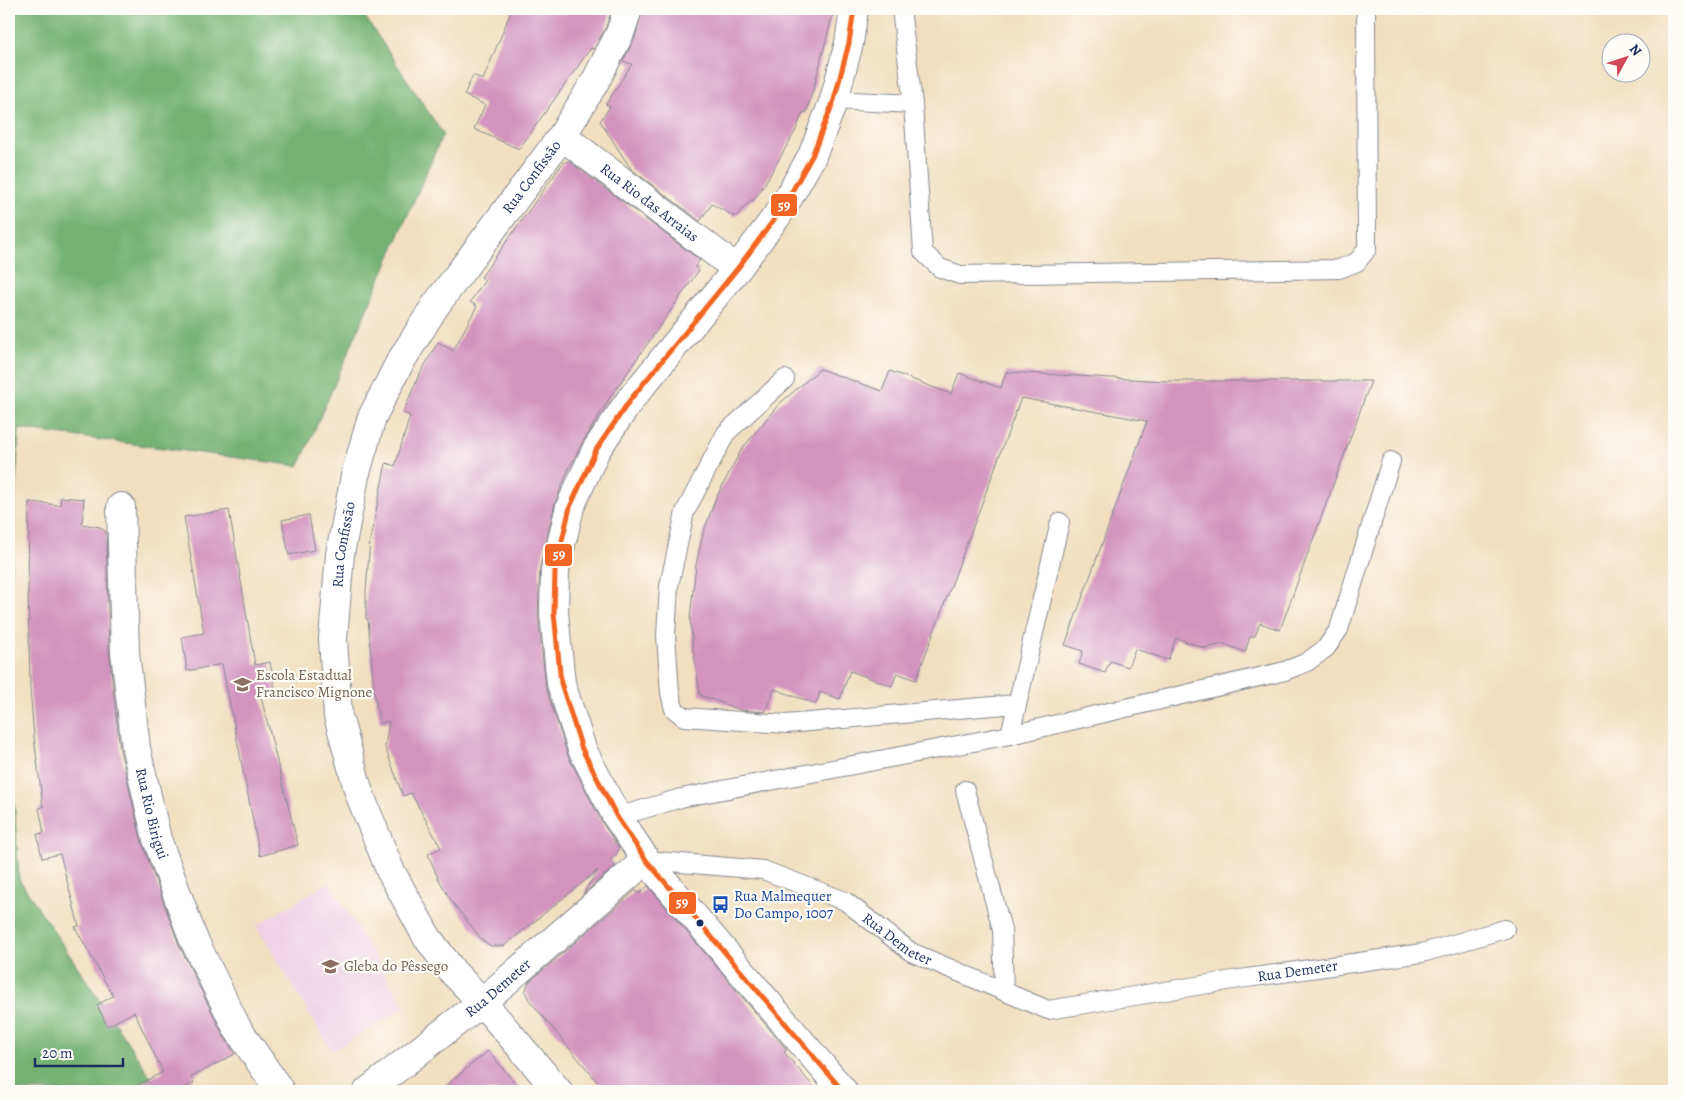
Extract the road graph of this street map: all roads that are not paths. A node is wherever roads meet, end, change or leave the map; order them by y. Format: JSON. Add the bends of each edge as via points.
{"nodes":[{"id":1,"x":628,"y":9,"type":"edge"},
{"id":2,"x":854,"y":9,"type":"edge"},
{"id":3,"x":901,"y":9,"type":"edge"},
{"id":4,"x":1366,"y":9,"type":"edge"},
{"id":5,"x":834,"y":100,"type":"junction"},
{"id":6,"x":913,"y":104,"type":"junction"},
{"id":7,"x":562,"y":136,"type":"junction"},
{"id":8,"x":737,"y":269,"type":"junction"},
{"id":9,"x":785,"y":379,"type":"dead end"},
{"id":10,"x":1391,"y":461,"type":"dead end"},
{"id":11,"x":122,"y":507,"type":"dead end"},
{"id":12,"x":1060,"y":522,"type":"dead end"},
{"id":13,"x":1016,"y":704,"type":"junction"},
{"id":14,"x":1010,"y":735,"type":"junction"},
{"id":15,"x":965,"y":790,"type":"dead end"},
{"id":16,"x":617,"y":817,"type":"junction"},
{"id":17,"x":646,"y":860,"type":"junction"},
{"id":18,"x":1505,"y":929,"type":"dead end"},
{"id":19,"x":1004,"y":992,"type":"junction"},
{"id":20,"x":482,"y":1002,"type":"junction"},
{"id":21,"x":280,"y":1091,"type":"edge"},
{"id":22,"x":368,"y":1091,"type":"edge"},
{"id":23,"x":558,"y":1091,"type":"edge"},
{"id":24,"x":843,"y":1091,"type":"edge"}],
"edges":[{"from":1,"to":7,"type":"street","name":"Rua Confissão","via":[[604,64]]},
{"from":2,"to":5,"type":"street"},
{"from":3,"to":6,"type":"lane"},
{"from":4,"to":6,"type":"lane","via":[[1367,249],[1357,262],[1339,269],[960,275],[940,268],[924,252]]},
{"from":5,"to":6,"type":"lane"},
{"from":5,"to":8,"type":"street","via":[[812,156],[782,209]]},
{"from":7,"to":8,"type":"street","name":"Rua Rio das Arraias"},
{"from":7,"to":20,"type":"street","name":"Rua Confissão","via":[[435,306],[399,364],[372,417],[355,476],[340,554],[333,639],[338,716],[359,793],[390,870],[427,937],[453,972]]},
{"from":8,"to":16,"type":"street","via":[[630,400],[596,450],[570,507],[555,570],[554,613],[561,683],[582,749]]},
{"from":9,"to":13,"type":"lane","via":[[726,433],[685,512],[669,586],[666,636],[674,709],[684,717],[786,724]]},
{"from":10,"to":14,"type":"lane","via":[[1340,630],[1326,648],[1307,662],[1285,672]]},
{"from":11,"to":21,"type":"street","name":"Rua Rio Birigui","via":[[125,652],[136,748],[157,839],[193,938],[237,1028]]},
{"from":12,"to":13,"type":"lane"},
{"from":13,"to":14,"type":"lane"},
{"from":14,"to":16,"type":"lane","via":[[681,798]]},
{"from":15,"to":19,"type":"lane","via":[[1002,930]]},
{"from":16,"to":17,"type":"street"},
{"from":17,"to":19,"type":"lane","name":"Rua Demeter","via":[[763,870],[846,901],[911,952]]},
{"from":17,"to":20,"type":"street","name":"Rua Demeter"},
{"from":17,"to":24,"type":"street"},
{"from":18,"to":19,"type":"lane","name":"Rua Demeter","via":[[1422,953],[1048,1010]]},
{"from":20,"to":22,"type":"street","name":"Rua Demeter"},
{"from":20,"to":23,"type":"street","name":"Rua Confissão"}]}
